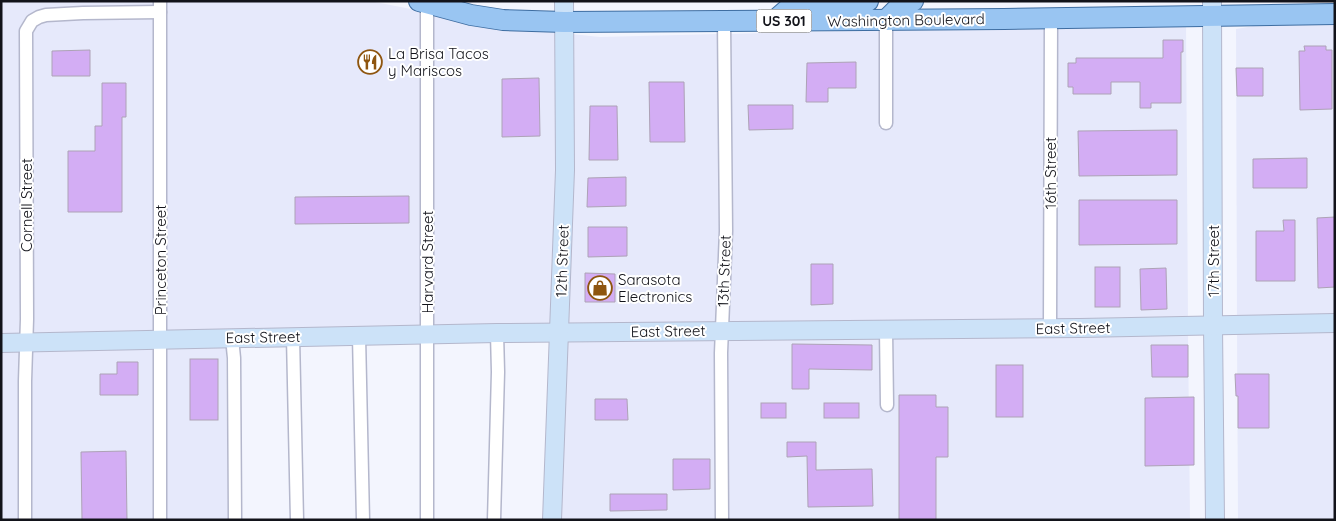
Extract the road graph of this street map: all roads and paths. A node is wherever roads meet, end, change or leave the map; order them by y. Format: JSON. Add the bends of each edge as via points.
{"nodes":[{"id":1,"x":564,"y":1,"type":"edge"},
{"id":2,"x":868,"y":1,"type":"edge"},
{"id":3,"x":913,"y":1,"type":"edge"},
{"id":4,"x":423,"y":2,"type":"edge"},
{"id":5,"x":160,"y":7,"type":"edge"},
{"id":6,"x":1212,"y":9,"type":"edge"},
{"id":7,"x":1335,"y":14,"type":"edge"},
{"id":8,"x":1051,"y":18,"type":"junction"},
{"id":9,"x":886,"y":20,"type":"junction"},
{"id":10,"x":564,"y":22,"type":"junction"},
{"id":11,"x":724,"y":22,"type":"junction"},
{"id":12,"x":773,"y":22,"type":"junction"},
{"id":13,"x":886,"y":123,"type":"dead end"},
{"id":14,"x":1335,"y":323,"type":"edge"},
{"id":15,"x":1213,"y":326,"type":"junction"},
{"id":16,"x":1050,"y":328,"type":"junction"},
{"id":17,"x":886,"y":330,"type":"junction"},
{"id":18,"x":722,"y":331,"type":"junction"},
{"id":19,"x":559,"y":332,"type":"junction"},
{"id":20,"x":497,"y":333,"type":"junction"},
{"id":21,"x":428,"y":335,"type":"junction"},
{"id":22,"x":359,"y":336,"type":"junction"},
{"id":23,"x":293,"y":337,"type":"junction"},
{"id":24,"x":232,"y":338,"type":"junction"},
{"id":25,"x":160,"y":339,"type":"junction"},
{"id":26,"x":26,"y":342,"type":"junction"},
{"id":27,"x":1,"y":343,"type":"edge"},
{"id":28,"x":887,"y":405,"type":"dead end"},
{"id":29,"x":25,"y":520,"type":"edge"},
{"id":30,"x":160,"y":520,"type":"edge"},
{"id":31,"x":235,"y":520,"type":"edge"},
{"id":32,"x":297,"y":520,"type":"edge"},
{"id":33,"x":363,"y":520,"type":"edge"},
{"id":34,"x":427,"y":520,"type":"edge"},
{"id":35,"x":494,"y":520,"type":"edge"},
{"id":36,"x":552,"y":520,"type":"edge"},
{"id":37,"x":722,"y":520,"type":"edge"},
{"id":38,"x":1215,"y":520,"type":"edge"}],
"edges":[{"from":1,"to":10,"type":"street","name":"12th Street"},
{"from":2,"to":12,"type":"main road","via":[[863,4],[796,6]]},
{"from":3,"to":9,"type":"main road","via":[[898,8]]},
{"from":4,"to":10,"type":"main road","name":"Washington Boulevard","number":"US 301","via":[[504,20]]},
{"from":4,"to":21,"type":"street","name":"Harvard Street"},
{"from":5,"to":25,"type":"street","name":"Princeton Street"},
{"from":5,"to":26,"type":"street","name":"Cornell Street","via":[[51,15],[35,19],[27,29]]},
{"from":6,"to":7,"type":"main road","name":"Washington Boulevard","number":"US 301"},
{"from":6,"to":8,"type":"main road","name":"Washington Boulevard","number":"US 301"},
{"from":6,"to":15,"type":"street","name":"17th Street"},
{"from":8,"to":9,"type":"main road","name":"Washington Boulevard","number":"US 301"},
{"from":8,"to":16,"type":"street","name":"16th Street"},
{"from":9,"to":12,"type":"main road","name":"Washington Boulevard","number":"US 301"},
{"from":9,"to":13,"type":"street"},
{"from":10,"to":11,"type":"main road","name":"Washington Boulevard","number":"US 301"},
{"from":10,"to":19,"type":"street","name":"12th Street","via":[[565,170]]},
{"from":11,"to":12,"type":"main road","name":"Washington Boulevard","number":"US 301"},
{"from":11,"to":18,"type":"street","name":"13th Street","via":[[726,231]]},
{"from":14,"to":15,"type":"street","name":"East Street"},
{"from":15,"to":16,"type":"street","name":"East Street"},
{"from":15,"to":38,"type":"street","name":"17th Street"},
{"from":16,"to":17,"type":"street","name":"East Street"},
{"from":17,"to":18,"type":"street","name":"East Street"},
{"from":17,"to":28,"type":"street"},
{"from":18,"to":19,"type":"street","name":"East Street"},
{"from":18,"to":37,"type":"street","name":"13th Street"},
{"from":19,"to":20,"type":"street","name":"East Street"},
{"from":19,"to":36,"type":"street","name":"12th Street"},
{"from":20,"to":21,"type":"street","name":"East Street"},
{"from":20,"to":35,"type":"street"},
{"from":21,"to":22,"type":"street","name":"East Street"},
{"from":21,"to":34,"type":"street","name":"Harvard Street"},
{"from":22,"to":23,"type":"street","name":"East Street"},
{"from":22,"to":33,"type":"street"},
{"from":23,"to":24,"type":"street","name":"East Street"},
{"from":23,"to":32,"type":"street"},
{"from":24,"to":25,"type":"street","name":"East Street"},
{"from":24,"to":31,"type":"street"},
{"from":25,"to":26,"type":"street","name":"East Street"},
{"from":25,"to":30,"type":"street","name":"Princeton Street"},
{"from":26,"to":27,"type":"street","name":"East Street"},
{"from":26,"to":29,"type":"street","name":"Cornell Street"}]}
